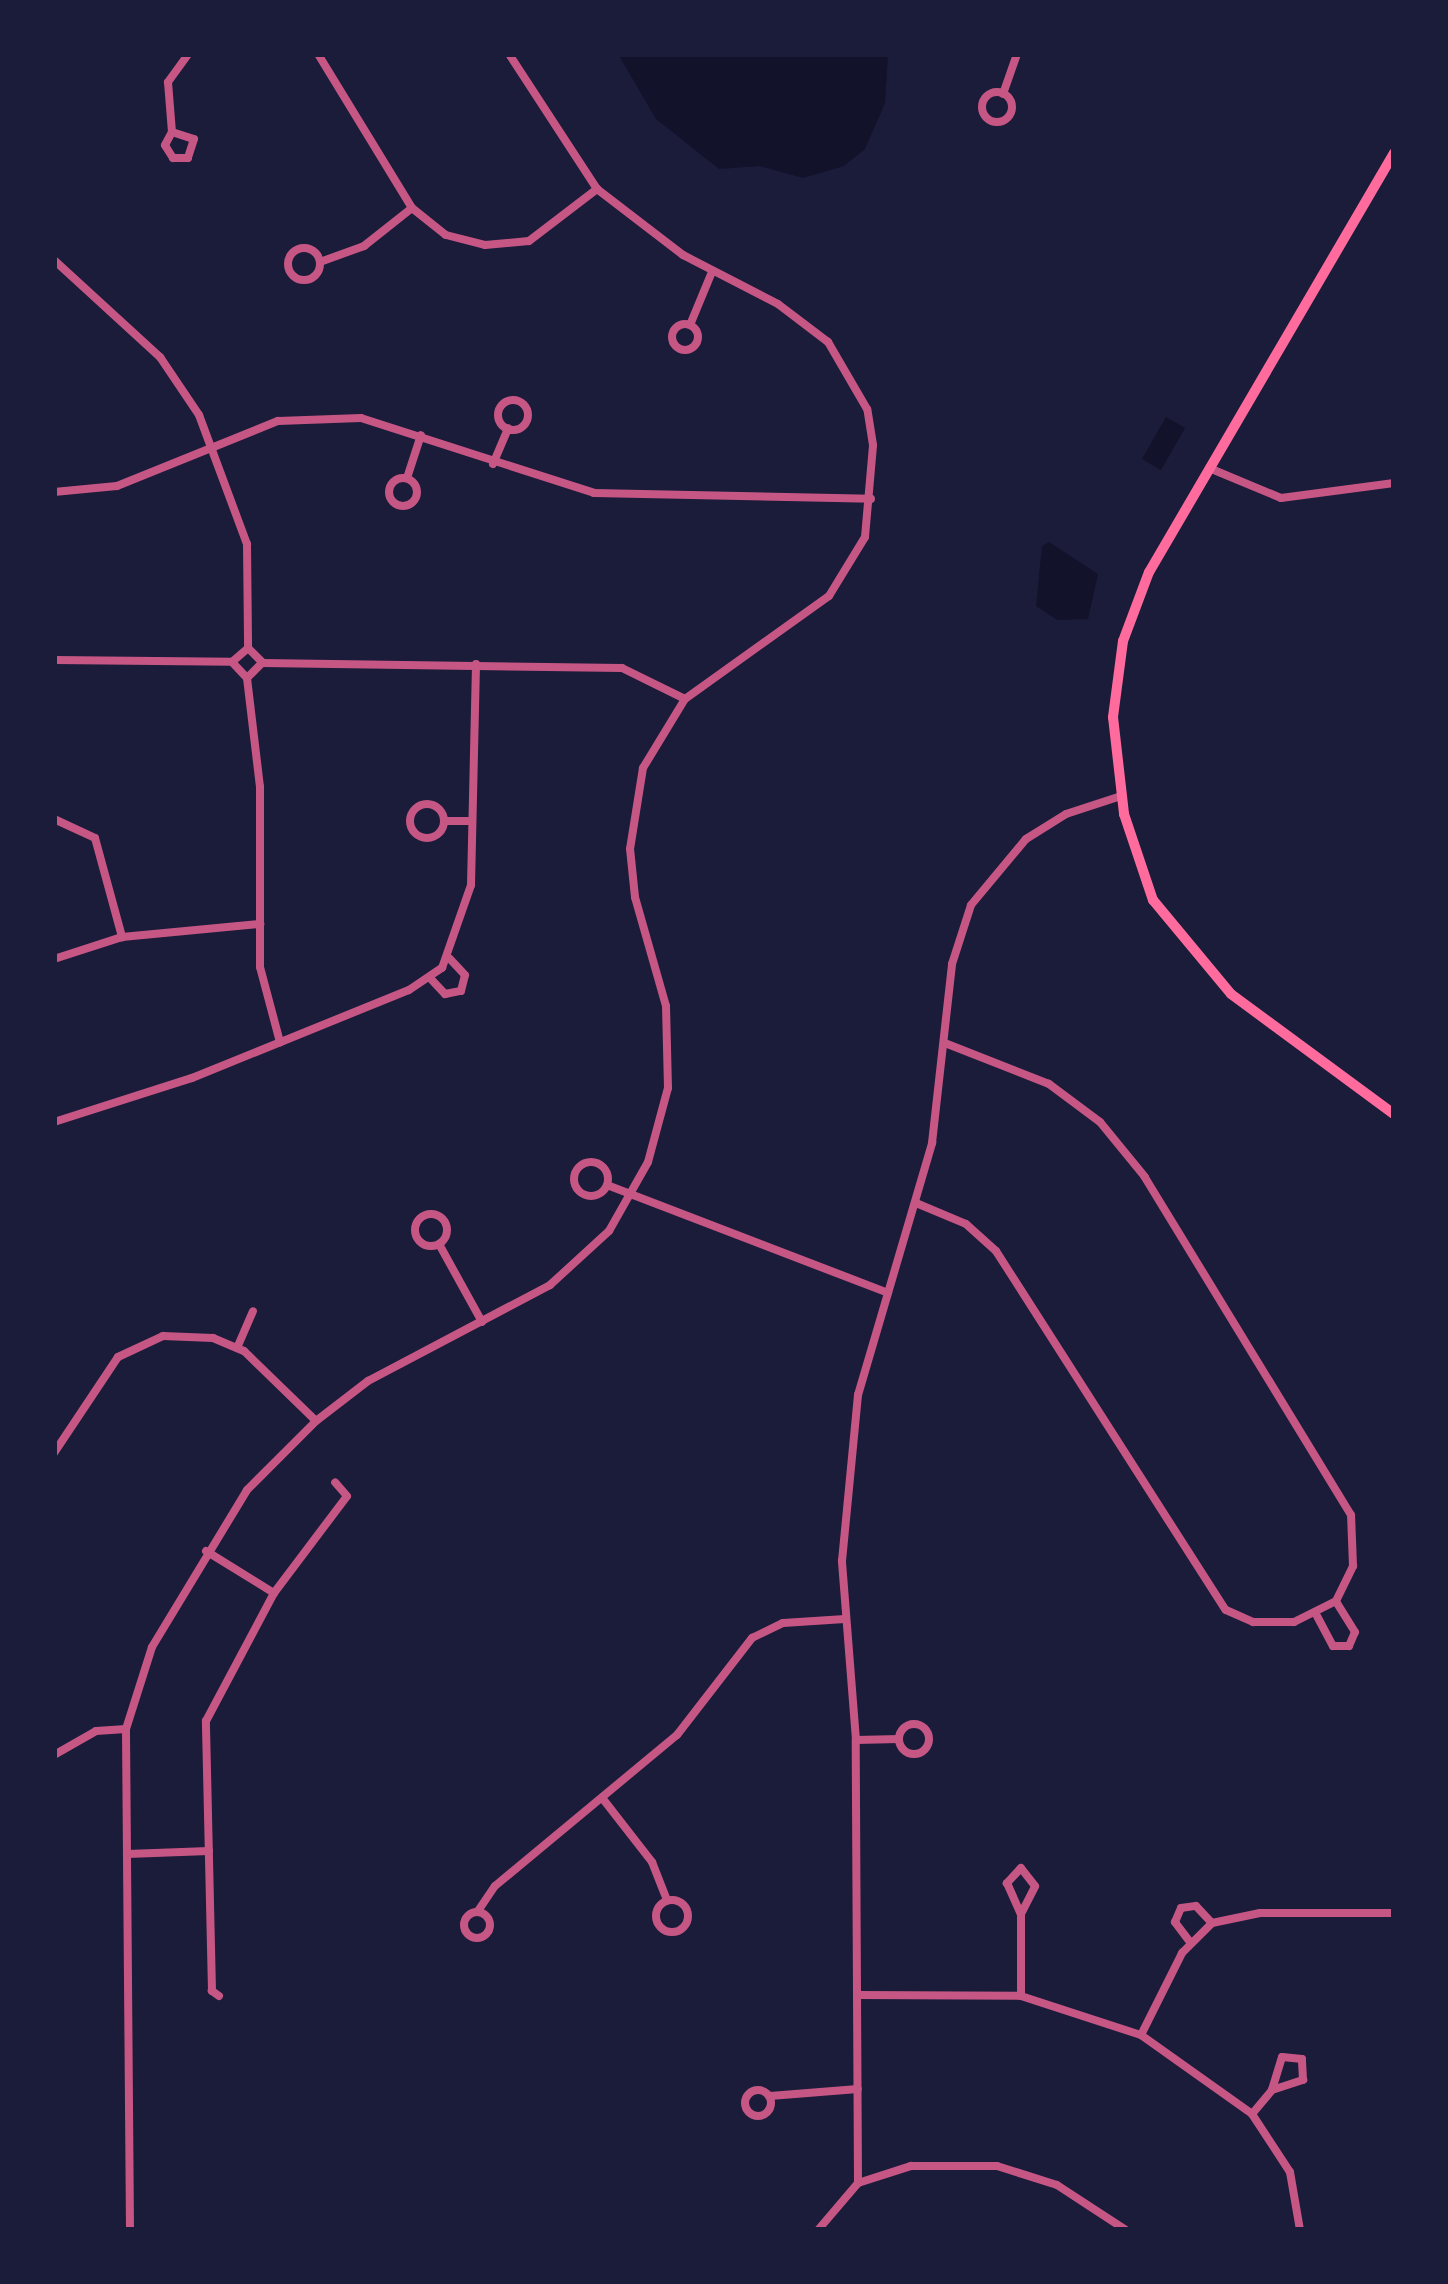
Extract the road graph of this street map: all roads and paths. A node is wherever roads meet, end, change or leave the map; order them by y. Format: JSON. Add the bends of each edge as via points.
{"nodes":[{"id":1,"x":188,"y":54,"type":"edge"},
{"id":2,"x":318,"y":54,"type":"edge"},
{"id":3,"x":508,"y":54,"type":"edge"},
{"id":4,"x":1016,"y":54,"type":"edge"},
{"id":5,"x":1003,"y":94,"type":"dead end"},
{"id":6,"x":172,"y":132,"type":"dead end"},
{"id":7,"x":1394,"y":153,"type":"edge"},
{"id":8,"x":597,"y":189,"type":"junction"},
{"id":9,"x":412,"y":208,"type":"junction"},
{"id":10,"x":320,"y":262,"type":"junction"},
{"id":11,"x":56,"y":268,"type":"edge"},
{"id":12,"x":712,"y":272,"type":"junction"},
{"id":13,"x":690,"y":325,"type":"dead end"},
{"id":14,"x":508,"y":428,"type":"dead end"},
{"id":15,"x":421,"y":435,"type":"junction"},
{"id":16,"x":214,"y":446,"type":"junction"},
{"id":17,"x":493,"y":464,"type":"junction"},
{"id":18,"x":1209,"y":468,"type":"junction"},
{"id":19,"x":407,"y":478,"type":"dead end"},
{"id":20,"x":1394,"y":482,"type":"edge"},
{"id":21,"x":54,"y":493,"type":"edge"},
{"id":22,"x":871,"y":500,"type":"junction"},
{"id":23,"x":248,"y":648,"type":"junction"},
{"id":24,"x":54,"y":660,"type":"edge"},
{"id":25,"x":232,"y":662,"type":"junction"},
{"id":26,"x":262,"y":663,"type":"junction"},
{"id":27,"x":476,"y":664,"type":"junction"},
{"id":28,"x":247,"y":678,"type":"junction"},
{"id":29,"x":685,"y":699,"type":"junction"},
{"id":30,"x":1120,"y":796,"type":"junction"},
{"id":31,"x":54,"y":819,"type":"edge"},
{"id":32,"x":445,"y":821,"type":"junction"},
{"id":33,"x":472,"y":821,"type":"junction"},
{"id":34,"x":260,"y":924,"type":"junction"},
{"id":35,"x":122,"y":937,"type":"junction"},
{"id":36,"x":449,"y":958,"type":"junction"},
{"id":37,"x":54,"y":959,"type":"edge"},
{"id":38,"x":430,"y":978,"type":"junction"},
{"id":39,"x":280,"y":1042,"type":"junction"},
{"id":40,"x":946,"y":1043,"type":"junction"},
{"id":41,"x":1394,"y":1114,"type":"edge"},
{"id":42,"x":54,"y":1122,"type":"edge"},
{"id":43,"x":607,"y":1185,"type":"junction"},
{"id":44,"x":632,"y":1194,"type":"junction"},
{"id":45,"x":916,"y":1203,"type":"junction"},
{"id":46,"x":439,"y":1244,"type":"junction"},
{"id":47,"x":888,"y":1293,"type":"junction"},
{"id":48,"x":253,"y":1311,"type":"dead end"},
{"id":49,"x":482,"y":1322,"type":"junction"},
{"id":50,"x":237,"y":1348,"type":"junction"},
{"id":51,"x":316,"y":1420,"type":"junction"},
{"id":52,"x":55,"y":1455,"type":"edge"},
{"id":53,"x":335,"y":1481,"type":"dead end"},
{"id":54,"x":206,"y":1551,"type":"junction"},
{"id":55,"x":274,"y":1593,"type":"junction"},
{"id":56,"x":1336,"y":1601,"type":"junction"},
{"id":57,"x":1317,"y":1616,"type":"junction"},
{"id":58,"x":845,"y":1619,"type":"junction"},
{"id":59,"x":126,"y":1729,"type":"junction"},
{"id":60,"x":899,"y":1739,"type":"dead end"},
{"id":61,"x":856,"y":1740,"type":"junction"},
{"id":62,"x":54,"y":1755,"type":"edge"},
{"id":63,"x":603,"y":1799,"type":"junction"},
{"id":64,"x":209,"y":1851,"type":"junction"},
{"id":65,"x":127,"y":1854,"type":"junction"},
{"id":66,"x":668,"y":1900,"type":"junction"},
{"id":67,"x":478,"y":1911,"type":"dead end"},
{"id":68,"x":1394,"y":1913,"type":"edge"},
{"id":69,"x":1021,"y":1914,"type":"junction"},
{"id":70,"x":1212,"y":1923,"type":"junction"},
{"id":71,"x":1190,"y":1942,"type":"junction"},
{"id":72,"x":857,"y":1995,"type":"junction"},
{"id":73,"x":219,"y":1996,"type":"dead end"},
{"id":74,"x":1021,"y":1996,"type":"junction"},
{"id":75,"x":1141,"y":2035,"type":"junction"},
{"id":76,"x":858,"y":2089,"type":"junction"},
{"id":77,"x":1272,"y":2090,"type":"junction"},
{"id":78,"x":770,"y":2096,"type":"dead end"},
{"id":79,"x":1252,"y":2114,"type":"junction"},
{"id":80,"x":858,"y":2183,"type":"junction"},
{"id":81,"x":130,"y":2230,"type":"edge"},
{"id":82,"x":818,"y":2230,"type":"edge"},
{"id":83,"x":1126,"y":2230,"type":"edge"},
{"id":84,"x":1300,"y":2230,"type":"edge"}],
"edges":[{"from":1,"to":6,"type":"street","via":[[168,82]]},
{"from":2,"to":9,"type":"street"},
{"from":3,"to":8,"type":"street"},
{"from":4,"to":5,"type":"street"},
{"from":7,"to":18,"type":"main road"},
{"from":8,"to":9,"type":"street","via":[[547,231],[512,244],[458,240]]},
{"from":8,"to":12,"type":"street"},
{"from":9,"to":10,"type":"street","via":[[364,246]]},
{"from":10,"to":10,"type":"street","via":[[300,249],[289,266],[304,280]]},
{"from":11,"to":16,"type":"street","via":[[160,357]]},
{"from":12,"to":13,"type":"street"},
{"from":12,"to":22,"type":"street","via":[[799,317],[828,342],[867,409]]},
{"from":14,"to":17,"type":"street"},
{"from":15,"to":16,"type":"street","via":[[361,418],[309,417]]},
{"from":15,"to":17,"type":"street"},
{"from":15,"to":19,"type":"street"},
{"from":16,"to":21,"type":"street","via":[[117,487]]},
{"from":16,"to":23,"type":"street","via":[[247,544]]},
{"from":17,"to":22,"type":"street","via":[[594,493]]},
{"from":18,"to":20,"type":"street","via":[[1282,498]]},
{"from":18,"to":30,"type":"main road","via":[[1149,572],[1123,640],[1113,717]]},
{"from":22,"to":29,"type":"street","via":[[865,537],[829,596]]},
{"from":23,"to":25,"type":"street"},
{"from":23,"to":26,"type":"street"},
{"from":24,"to":25,"type":"street"},
{"from":25,"to":28,"type":"street"},
{"from":26,"to":27,"type":"street"},
{"from":26,"to":28,"type":"street"},
{"from":27,"to":29,"type":"street","via":[[622,668]]},
{"from":27,"to":33,"type":"street"},
{"from":28,"to":34,"type":"street","via":[[260,787]]},
{"from":29,"to":44,"type":"street","via":[[661,732],[633,806],[635,897],[671,1049],[661,1126]]},
{"from":30,"to":40,"type":"street","via":[[1041,828],[983,885],[955,947]]},
{"from":30,"to":41,"type":"main road","via":[[1141,877],[1190,953],[1296,1046]]},
{"from":31,"to":35,"type":"street","via":[[95,838]]},
{"from":32,"to":32,"type":"street","via":[[430,804],[410,821],[424,838]]},
{"from":32,"to":33,"type":"street"},
{"from":33,"to":36,"type":"street","via":[[471,884]]},
{"from":34,"to":35,"type":"street"},
{"from":34,"to":39,"type":"street","via":[[260,967]]},
{"from":35,"to":37,"type":"street"},
{"from":36,"to":38,"type":"street"},
{"from":36,"to":38,"type":"street","via":[[465,975],[461,991],[446,994]]},
{"from":38,"to":39,"type":"street"},
{"from":39,"to":42,"type":"street"},
{"from":40,"to":45,"type":"street"},
{"from":40,"to":56,"type":"street","via":[[1049,1084],[1132,1158],[1351,1515],[1353,1566]]},
{"from":43,"to":43,"type":"street","via":[[593,1162],[574,1174],[588,1196]]},
{"from":43,"to":44,"type":"street"},
{"from":44,"to":47,"type":"street"},
{"from":44,"to":49,"type":"street","via":[[573,1267]]},
{"from":45,"to":47,"type":"street"},
{"from":45,"to":57,"type":"street","via":[[966,1224],[996,1251],[1217,1601],[1253,1622]]},
{"from":46,"to":46,"type":"street","via":[[446,1225],[423,1216],[416,1235]]},
{"from":46,"to":49,"type":"street"},
{"from":47,"to":58,"type":"street","via":[[848,1456]]},
{"from":48,"to":50,"type":"street"},
{"from":49,"to":51,"type":"street","via":[[368,1381]]},
{"from":50,"to":51,"type":"street"},
{"from":50,"to":52,"type":"street","via":[[191,1336],[135,1344],[78,1407]]},
{"from":51,"to":54,"type":"street","via":[[247,1490]]},
{"from":53,"to":55,"type":"street","via":[[346,1496]]},
{"from":54,"to":55,"type":"street"},
{"from":54,"to":59,"type":"street","via":[[152,1647]]},
{"from":55,"to":64,"type":"street","via":[[206,1721]]},
{"from":56,"to":57,"type":"street"},
{"from":56,"to":57,"type":"street","via":[[1355,1631],[1349,1646],[1333,1646]]},
{"from":58,"to":61,"type":"street"},
{"from":58,"to":63,"type":"street","via":[[783,1623],[752,1638],[677,1735]]},
{"from":59,"to":62,"type":"street","via":[[97,1731]]},
{"from":59,"to":65,"type":"street"},
{"from":60,"to":61,"type":"street"},
{"from":61,"to":72,"type":"street"},
{"from":63,"to":66,"type":"street","via":[[652,1862]]},
{"from":63,"to":67,"type":"street","via":[[495,1886]]},
{"from":64,"to":65,"type":"street"},
{"from":64,"to":73,"type":"street","via":[[212,1991]]},
{"from":65,"to":81,"type":"street"},
{"from":66,"to":66,"type":"street","via":[[656,1917],[676,1931],[686,1909]]},
{"from":68,"to":70,"type":"street","via":[[1260,1912]]},
{"from":69,"to":69,"type":"street","via":[[1035,1886],[1023,1868],[1007,1882]]},
{"from":69,"to":74,"type":"street"},
{"from":70,"to":71,"type":"street"},
{"from":70,"to":71,"type":"street","via":[[1196,1906],[1181,1908],[1175,1922]]},
{"from":71,"to":75,"type":"street"},
{"from":72,"to":74,"type":"street"},
{"from":72,"to":76,"type":"street"},
{"from":74,"to":75,"type":"street"},
{"from":75,"to":79,"type":"street"},
{"from":76,"to":78,"type":"street"},
{"from":76,"to":80,"type":"street"},
{"from":77,"to":77,"type":"street","via":[[1302,2081],[1301,2058],[1282,2057]]},
{"from":77,"to":79,"type":"street"},
{"from":79,"to":84,"type":"street","via":[[1290,2172]]},
{"from":80,"to":82,"type":"street"},
{"from":80,"to":83,"type":"street","via":[[911,2166],[997,2166],[1058,2186]]}]}
